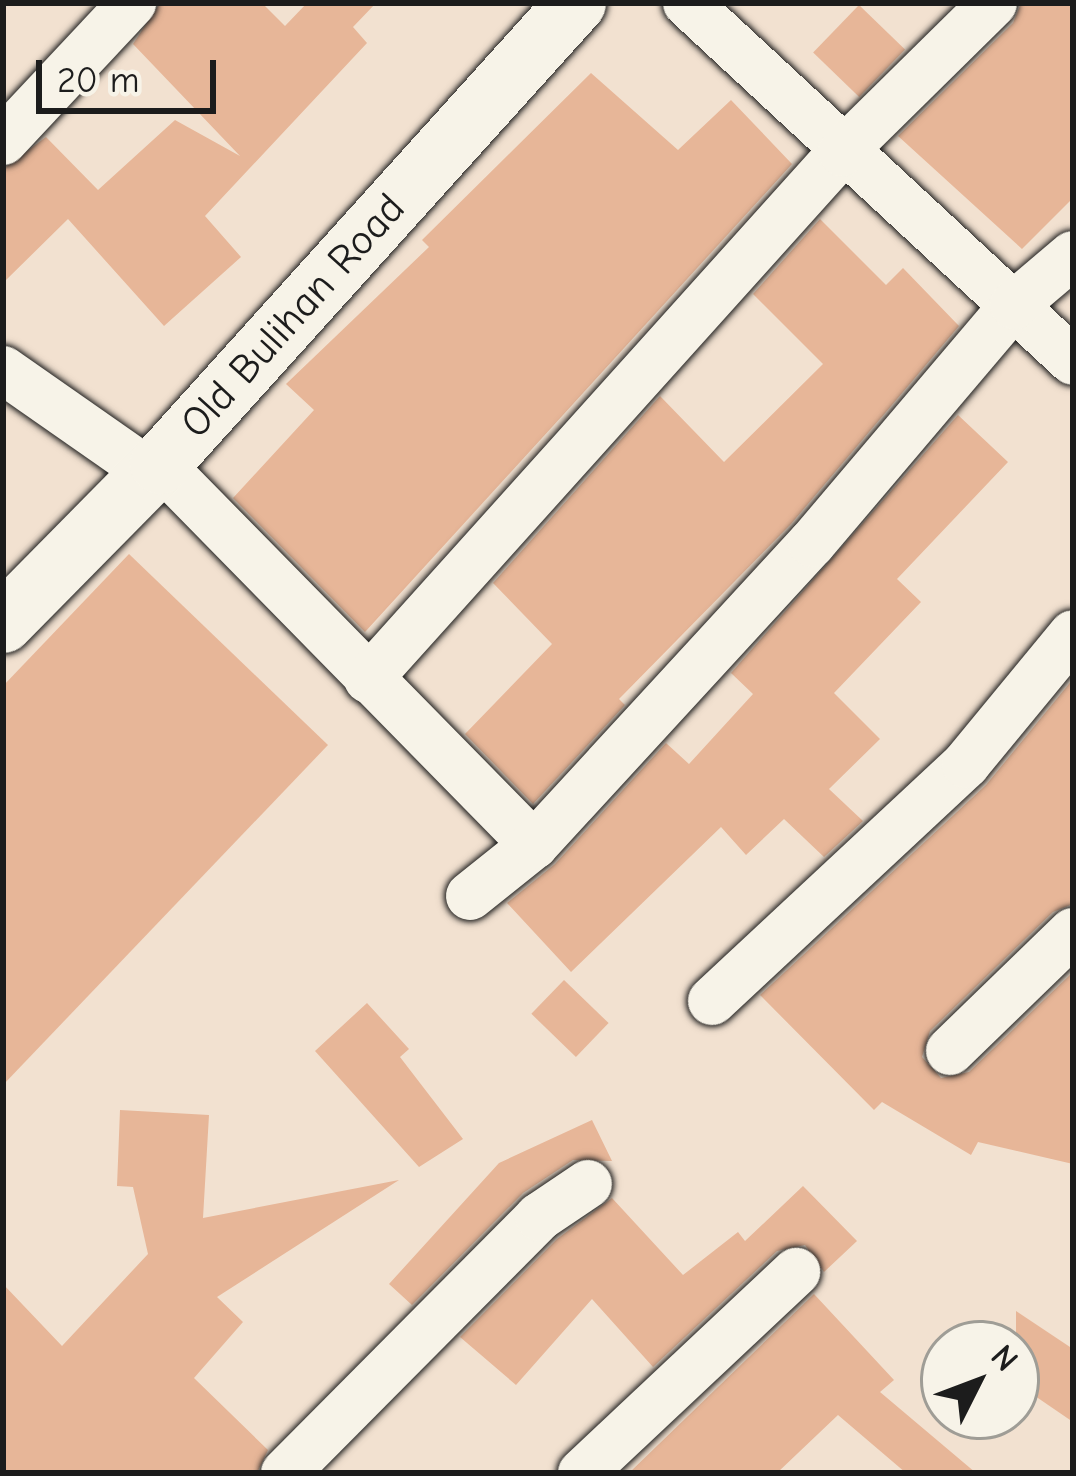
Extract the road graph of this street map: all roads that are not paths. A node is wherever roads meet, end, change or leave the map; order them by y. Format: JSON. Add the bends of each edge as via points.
{"nodes":[{"id":1,"x":132,"y":3,"type":"edge"},
{"id":2,"x":576,"y":3,"type":"edge"},
{"id":3,"x":687,"y":3,"type":"edge"},
{"id":4,"x":993,"y":3,"type":"edge"},
{"id":5,"x":3,"y":141,"type":"edge"},
{"id":6,"x":842,"y":152,"type":"junction"},
{"id":7,"x":1073,"y":255,"type":"edge"},
{"id":8,"x":1014,"y":305,"type":"junction"},
{"id":9,"x":1073,"y":361,"type":"edge"},
{"id":10,"x":3,"y":370,"type":"edge"},
{"id":11,"x":154,"y":468,"type":"junction"},
{"id":12,"x":3,"y":623,"type":"edge"},
{"id":13,"x":1073,"y":634,"type":"edge"},
{"id":14,"x":368,"y":679,"type":"junction"},
{"id":15,"x":534,"y":845,"type":"junction"},
{"id":16,"x":470,"y":896,"type":"dead end"},
{"id":17,"x":1073,"y":932,"type":"edge"},
{"id":18,"x":712,"y":1001,"type":"dead end"},
{"id":19,"x":950,"y":1051,"type":"dead end"},
{"id":20,"x":588,"y":1184,"type":"dead end"},
{"id":21,"x":796,"y":1272,"type":"dead end"},
{"id":22,"x":285,"y":1473,"type":"edge"},
{"id":23,"x":582,"y":1473,"type":"edge"}],
"edges":[{"from":1,"to":5,"type":"street"},
{"from":2,"to":11,"type":"street","name":"Old Bulihan Road"},
{"from":3,"to":6,"type":"street"},
{"from":4,"to":6,"type":"street"},
{"from":6,"to":8,"type":"street"},
{"from":6,"to":14,"type":"street"},
{"from":7,"to":8,"type":"street"},
{"from":8,"to":9,"type":"street"},
{"from":8,"to":15,"type":"street","via":[[812,543]]},
{"from":10,"to":11,"type":"street"},
{"from":11,"to":12,"type":"street","name":"Old Bulihan Road"},
{"from":11,"to":14,"type":"street"},
{"from":13,"to":18,"type":"street","via":[[966,764]]},
{"from":14,"to":15,"type":"street"},
{"from":15,"to":16,"type":"street"},
{"from":17,"to":19,"type":"street"},
{"from":20,"to":22,"type":"street","via":[[539,1217]]},
{"from":21,"to":23,"type":"street"}]}
